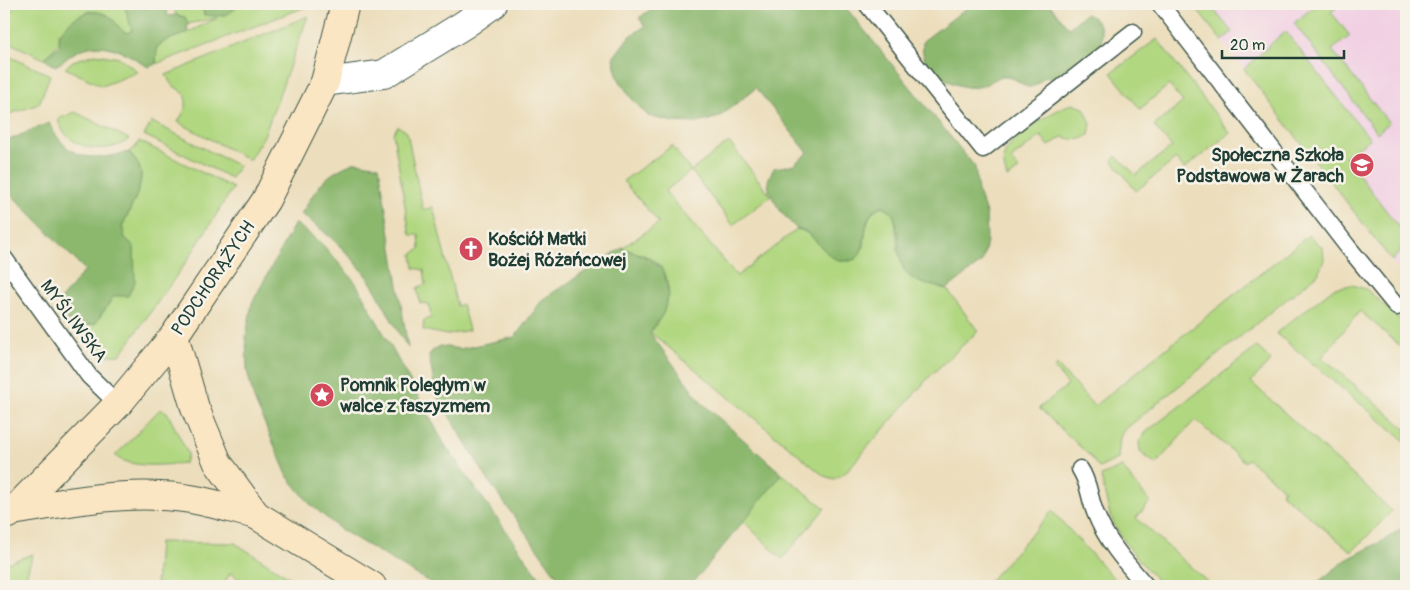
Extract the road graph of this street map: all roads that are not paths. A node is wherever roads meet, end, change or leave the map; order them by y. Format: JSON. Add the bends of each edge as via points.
{"nodes":[{"id":1,"x":345,"y":4,"type":"edge"},
{"id":2,"x":493,"y":4,"type":"edge"},
{"id":3,"x":867,"y":4,"type":"edge"},
{"id":4,"x":1160,"y":4,"type":"edge"},
{"id":5,"x":1133,"y":32,"type":"dead end"},
{"id":6,"x":325,"y":82,"type":"junction"},
{"id":7,"x":4,"y":258,"type":"edge"},
{"id":8,"x":1397,"y":307,"type":"dead end"},
{"id":9,"x":174,"y":336,"type":"junction"},
{"id":10,"x":118,"y":404,"type":"junction"},
{"id":11,"x":1080,"y":469,"type":"dead end"},
{"id":12,"x":9,"y":514,"type":"edge"},
{"id":13,"x":256,"y":515,"type":"junction"},
{"id":14,"x":367,"y":585,"type":"edge"},
{"id":15,"x":1146,"y":586,"type":"edge"}],
"edges":[{"from":1,"to":6,"type":"street","name":"PODCHORĄŻYCH"},
{"from":2,"to":6,"type":"street","via":[[384,74]]},
{"from":3,"to":5,"type":"lane","via":[[983,149]]},
{"from":4,"to":8,"type":"lane"},
{"from":6,"to":9,"type":"street","name":"PODCHORĄŻYCH","via":[[277,181]]},
{"from":7,"to":10,"type":"lane","name":"MYŚLIWSKA","via":[[89,376]]},
{"from":9,"to":10,"type":"street","name":"PODCHORĄŻYCH"},
{"from":9,"to":13,"type":"street","via":[[195,408],[218,463]]},
{"from":10,"to":12,"type":"street","name":"PODCHORĄŻYCH"},
{"from":11,"to":15,"type":"lane","via":[[1106,536]]},
{"from":12,"to":13,"type":"street","via":[[108,496],[163,496],[198,500]]},
{"from":13,"to":14,"type":"street"}]}
